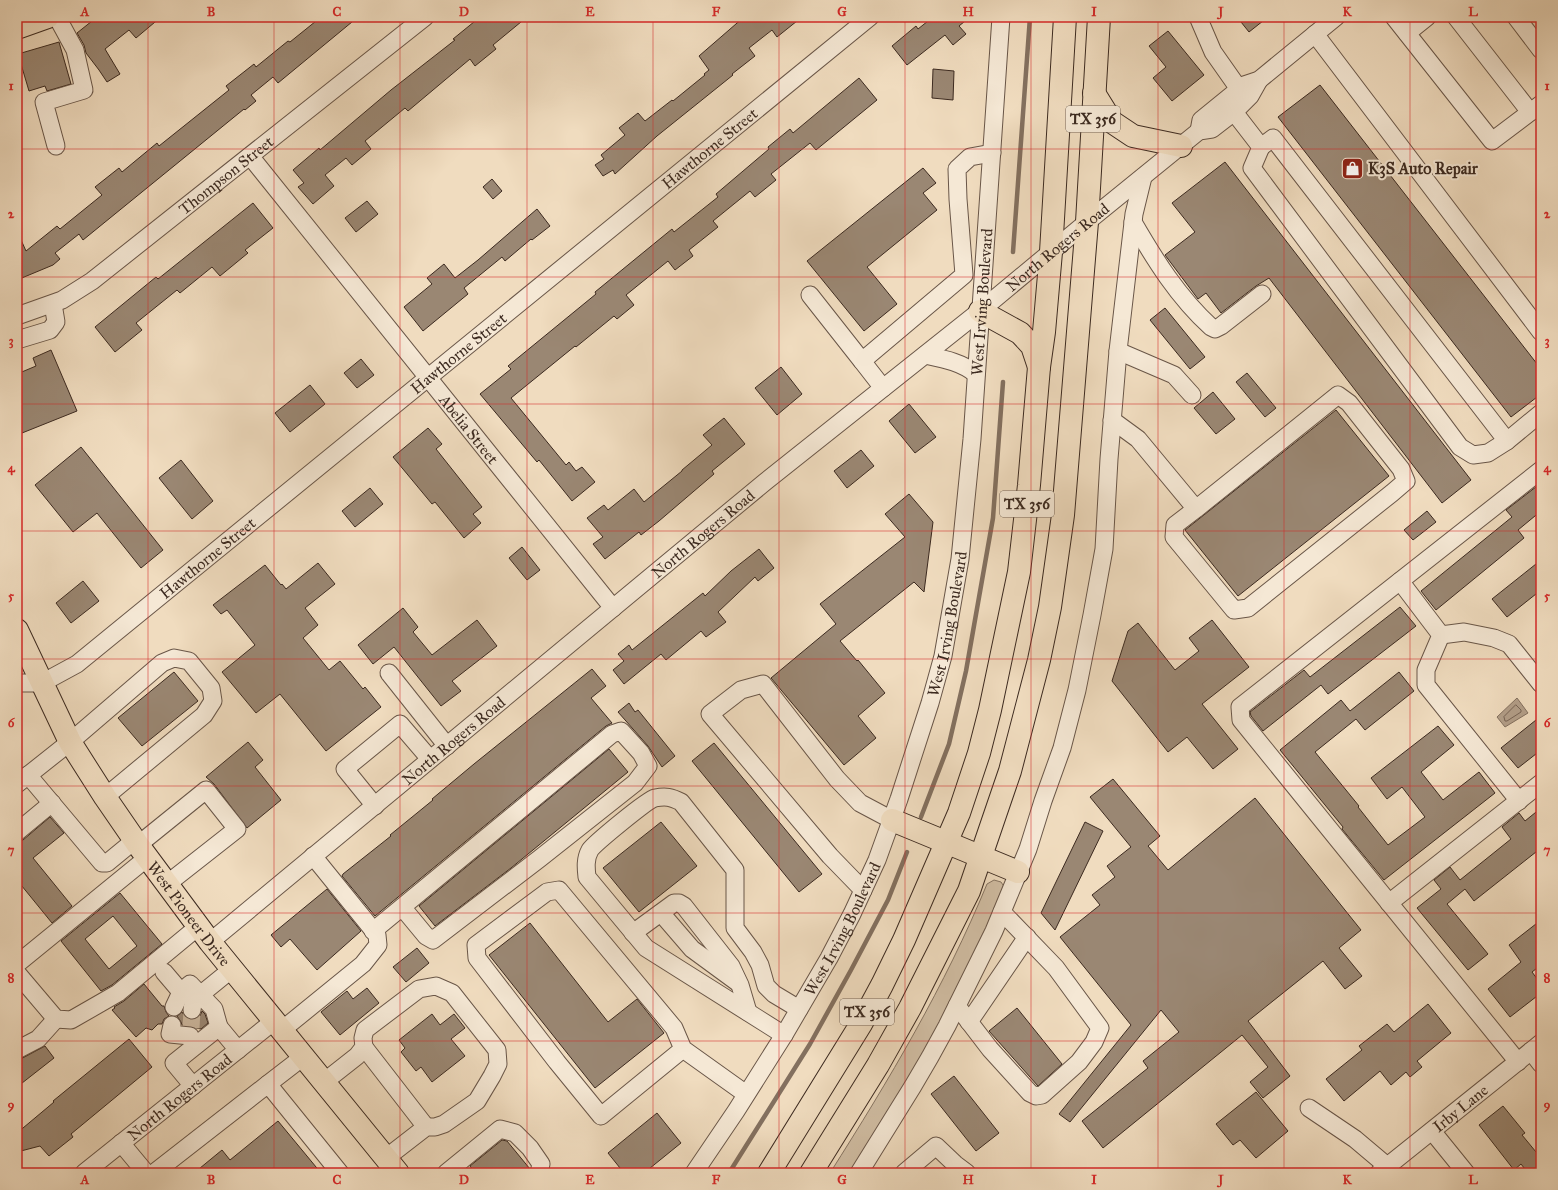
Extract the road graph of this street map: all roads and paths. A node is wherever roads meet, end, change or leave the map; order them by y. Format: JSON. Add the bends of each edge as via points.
{"nodes":[{"id":1,"x":48,"y":17,"type":"edge"},
{"id":2,"x":56,"y":17,"type":"edge"},
{"id":3,"x":425,"y":17,"type":"edge"},
{"id":4,"x":870,"y":17,"type":"edge"},
{"id":5,"x":1001,"y":17,"type":"edge"},
{"id":6,"x":1065,"y":17,"type":"edge"},
{"id":7,"x":1099,"y":17,"type":"edge"},
{"id":8,"x":1198,"y":17,"type":"edge"},
{"id":9,"x":1394,"y":17,"type":"edge"},
{"id":10,"x":1427,"y":17,"type":"edge"},
{"id":11,"x":1456,"y":17,"type":"edge"},
{"id":12,"x":1516,"y":17,"type":"edge"},
{"id":13,"x":1331,"y":19,"type":"edge"},
{"id":14,"x":17,"y":28,"type":"edge"},
{"id":15,"x":1406,"y":33,"type":"junction"},
{"id":16,"x":1315,"y":34,"type":"junction"},
{"id":17,"x":1541,"y":50,"type":"edge"},
{"id":18,"x":1259,"y":80,"type":"junction"},
{"id":19,"x":1239,"y":89,"type":"junction"},
{"id":20,"x":1094,"y":93,"type":"junction"},
{"id":21,"x":1536,"y":108,"type":"edge"},
{"id":22,"x":1234,"y":112,"type":"junction"},
{"id":23,"x":1199,"y":131,"type":"junction"},
{"id":24,"x":56,"y":146,"type":"dead end"},
{"id":25,"x":1181,"y":146,"type":"junction"},
{"id":26,"x":1261,"y":147,"type":"junction"},
{"id":27,"x":992,"y":153,"type":"junction"},
{"id":28,"x":250,"y":156,"type":"junction"},
{"id":29,"x":1143,"y":177,"type":"junction"},
{"id":30,"x":1087,"y":222,"type":"junction"},
{"id":31,"x":1133,"y":222,"type":"junction"},
{"id":32,"x":1051,"y":252,"type":"junction"},
{"id":33,"x":964,"y":275,"type":"junction"},
{"id":34,"x":983,"y":275,"type":"junction"},
{"id":35,"x":1262,"y":294,"type":"dead end"},
{"id":36,"x":810,"y":295,"type":"dead end"},
{"id":37,"x":53,"y":304,"type":"junction"},
{"id":38,"x":980,"y":311,"type":"junction"},
{"id":39,"x":17,"y":316,"type":"edge"},
{"id":40,"x":1541,"y":332,"type":"edge"},
{"id":41,"x":17,"y":340,"type":"edge"},
{"id":42,"x":1118,"y":351,"type":"junction"},
{"id":43,"x":925,"y":355,"type":"junction"},
{"id":44,"x":862,"y":361,"type":"junction"},
{"id":45,"x":1039,"y":367,"type":"junction"},
{"id":46,"x":976,"y":374,"type":"junction"},
{"id":47,"x":429,"y":378,"type":"junction"},
{"id":48,"x":883,"y":388,"type":"junction"},
{"id":49,"x":1192,"y":395,"type":"dead end"},
{"id":50,"x":1541,"y":413,"type":"edge"},
{"id":51,"x":1112,"y":420,"type":"junction"},
{"id":52,"x":1507,"y":440,"type":"junction"},
{"id":53,"x":1541,"y":470,"type":"edge"},
{"id":54,"x":1196,"y":509,"type":"junction"},
{"id":55,"x":1400,"y":581,"type":"junction"},
{"id":56,"x":613,"y":608,"type":"junction"},
{"id":57,"x":17,"y":630,"type":"edge"},
{"id":58,"x":1441,"y":635,"type":"junction"},
{"id":59,"x":389,"y":673,"type":"dead end"},
{"id":60,"x":17,"y":683,"type":"edge"},
{"id":61,"x":42,"y":683,"type":"junction"},
{"id":62,"x":1541,"y":684,"type":"edge"},
{"id":63,"x":70,"y":742,"type":"junction"},
{"id":64,"x":447,"y":746,"type":"junction"},
{"id":65,"x":430,"y":760,"type":"junction"},
{"id":66,"x":21,"y":778,"type":"edge"},
{"id":67,"x":1541,"y":783,"type":"edge"},
{"id":68,"x":105,"y":797,"type":"junction"},
{"id":69,"x":1519,"y":801,"type":"junction"},
{"id":70,"x":52,"y":803,"type":"junction"},
{"id":71,"x":375,"y":806,"type":"junction"},
{"id":72,"x":892,"y":820,"type":"junction"},
{"id":73,"x":17,"y":832,"type":"edge"},
{"id":74,"x":947,"y":842,"type":"junction"},
{"id":75,"x":140,"y":847,"type":"junction"},
{"id":76,"x":313,"y":856,"type":"junction"},
{"id":77,"x":981,"y":856,"type":"junction"},
{"id":78,"x":1018,"y":872,"type":"junction"},
{"id":79,"x":167,"y":884,"type":"junction"},
{"id":80,"x":863,"y":890,"type":"junction"},
{"id":81,"x":1389,"y":904,"type":"junction"},
{"id":82,"x":402,"y":907,"type":"junction"},
{"id":83,"x":1002,"y":912,"type":"junction"},
{"id":84,"x":373,"y":930,"type":"junction"},
{"id":85,"x":633,"y":933,"type":"junction"},
{"id":86,"x":204,"y":934,"type":"junction"},
{"id":87,"x":1027,"y":937,"type":"junction"},
{"id":88,"x":17,"y":964,"type":"edge"},
{"id":89,"x":232,"y":968,"type":"junction"},
{"id":90,"x":17,"y":972,"type":"edge"},
{"id":91,"x":164,"y":972,"type":"dead end"},
{"id":92,"x":181,"y":992,"type":"junction"},
{"id":93,"x":200,"y":994,"type":"junction"},
{"id":94,"x":957,"y":1006,"type":"junction"},
{"id":95,"x":174,"y":1007,"type":"tunnel mouth"},
{"id":96,"x":799,"y":1009,"type":"junction"},
{"id":97,"x":192,"y":1010,"type":"tunnel mouth"},
{"id":98,"x":748,"y":1012,"type":"junction"},
{"id":99,"x":56,"y":1019,"type":"junction"},
{"id":100,"x":970,"y":1022,"type":"junction"},
{"id":101,"x":172,"y":1025,"type":"tunnel mouth"},
{"id":102,"x":278,"y":1026,"type":"junction"},
{"id":103,"x":219,"y":1027,"type":"junction"},
{"id":104,"x":784,"y":1035,"type":"junction"},
{"id":105,"x":191,"y":1037,"type":"junction"},
{"id":106,"x":364,"y":1047,"type":"junction"},
{"id":107,"x":683,"y":1049,"type":"junction"},
{"id":108,"x":17,"y":1050,"type":"edge"},
{"id":109,"x":238,"y":1050,"type":"junction"},
{"id":110,"x":1538,"y":1053,"type":"edge"},
{"id":111,"x":303,"y":1057,"type":"junction"},
{"id":112,"x":1518,"y":1062,"type":"junction"},
{"id":113,"x":324,"y":1082,"type":"junction"},
{"id":114,"x":268,"y":1084,"type":"junction"},
{"id":115,"x":193,"y":1086,"type":"junction"},
{"id":116,"x":746,"y":1094,"type":"junction"},
{"id":117,"x":1309,"y":1108,"type":"dead end"},
{"id":118,"x":426,"y":1127,"type":"junction"},
{"id":119,"x":1432,"y":1131,"type":"junction"},
{"id":120,"x":121,"y":1143,"type":"junction"},
{"id":121,"x":392,"y":1166,"type":"edge"},
{"id":122,"x":1383,"y":1170,"type":"edge"},
{"id":123,"x":84,"y":1173,"type":"edge"},
{"id":124,"x":146,"y":1173,"type":"edge"},
{"id":125,"x":154,"y":1173,"type":"edge"},
{"id":126,"x":340,"y":1173,"type":"edge"},
{"id":127,"x":446,"y":1173,"type":"edge"},
{"id":128,"x":540,"y":1173,"type":"edge"},
{"id":129,"x":694,"y":1173,"type":"edge"},
{"id":130,"x":769,"y":1173,"type":"edge"},
{"id":131,"x":811,"y":1173,"type":"edge"},
{"id":132,"x":859,"y":1173,"type":"edge"},
{"id":133,"x":904,"y":1173,"type":"edge"},
{"id":134,"x":967,"y":1173,"type":"edge"},
{"id":135,"x":1466,"y":1173,"type":"edge"}],
"edges":[{"from":1,"to":14,"type":"main road"},
{"from":2,"to":24,"type":"street","via":[[75,50],[84,90],[44,102]]},
{"from":3,"to":28,"type":"street","name":"Thompson Street"},
{"from":4,"to":47,"type":"street","name":"Hawthorne Street"},
{"from":5,"to":27,"type":"street","name":"West Irving Boulevard"},
{"from":6,"to":32,"type":"main road","number":"TX 356"},
{"from":7,"to":20,"type":"main road","number":"TX 356"},
{"from":8,"to":19,"type":"street","via":[[1213,52]]},
{"from":9,"to":15,"type":"street"},
{"from":10,"to":15,"type":"street"},
{"from":11,"to":21,"type":"street"},
{"from":12,"to":17,"type":"street"},
{"from":13,"to":16,"type":"street","name":"North Rogers Road"},
{"from":15,"to":21,"type":"street","via":[[1492,141]]},
{"from":16,"to":18,"type":"street","name":"North Rogers Road"},
{"from":16,"to":40,"type":"street"},
{"from":18,"to":19,"type":"street","name":"North Rogers Road"},
{"from":18,"to":22,"type":"street","name":"North Rogers Road","via":[[1250,96]]},
{"from":19,"to":23,"type":"street","name":"North Rogers Road","via":[[1201,120]]},
{"from":20,"to":25,"type":"main road","via":[[1112,122],[1133,136]]},
{"from":20,"to":30,"type":"main road","number":"TX 356"},
{"from":22,"to":23,"type":"street","name":"North Rogers Road","via":[[1212,129]]},
{"from":22,"to":26,"type":"street"},
{"from":23,"to":25,"type":"street","name":"North Rogers Road"},
{"from":25,"to":29,"type":"street","name":"North Rogers Road"},
{"from":26,"to":52,"type":"street","via":[[1273,138]]},
{"from":26,"to":52,"type":"street","via":[[1252,168],[1460,447],[1473,455],[1488,453]]},
{"from":27,"to":33,"type":"street","via":[[970,158],[957,169]]},
{"from":27,"to":34,"type":"street","name":"West Irving Boulevard"},
{"from":28,"to":37,"type":"street","name":"Thompson Street","via":[[92,281]]},
{"from":28,"to":47,"type":"street","name":"Abelia Street"},
{"from":29,"to":30,"type":"street","name":"North Rogers Road"},
{"from":29,"to":31,"type":"street"},
{"from":30,"to":32,"type":"street","name":"North Rogers Road"},
{"from":30,"to":77,"type":"main road","number":"TX 356","via":[[1064,515],[1050,607],[1010,771]]},
{"from":31,"to":35,"type":"street","via":[[1171,284],[1211,327],[1221,326]]},
{"from":31,"to":42,"type":"street"},
{"from":32,"to":38,"type":"street","name":"North Rogers Road"},
{"from":32,"to":45,"type":"main road","number":"TX 356"},
{"from":33,"to":34,"type":"street"},
{"from":33,"to":44,"type":"street"},
{"from":34,"to":38,"type":"street","name":"West Irving Boulevard"},
{"from":36,"to":44,"type":"street"},
{"from":37,"to":39,"type":"street","name":"Thompson Street"},
{"from":37,"to":41,"type":"street","via":[[56,322],[50,330]]},
{"from":38,"to":43,"type":"street","name":"North Rogers Road"},
{"from":38,"to":45,"type":"main road","via":[[1020,333],[1032,346]]},
{"from":38,"to":46,"type":"street","name":"West Irving Boulevard"},
{"from":42,"to":49,"type":"street","via":[[1174,376]]},
{"from":42,"to":51,"type":"street"},
{"from":43,"to":46,"type":"street","via":[[949,360]]},
{"from":43,"to":48,"type":"street","name":"North Rogers Road"},
{"from":44,"to":48,"type":"street"},
{"from":45,"to":74,"type":"main road","number":"TX 356","via":[[1019,572],[981,746]]},
{"from":46,"to":72,"type":"street","name":"West Irving Boulevard","via":[[960,558],[943,656]]},
{"from":47,"to":56,"type":"street","name":"Abelia Street"},
{"from":47,"to":61,"type":"street","name":"Hawthorne Street","via":[[77,664]]},
{"from":48,"to":56,"type":"street","name":"North Rogers Road"},
{"from":50,"to":52,"type":"street"},
{"from":51,"to":54,"type":"street","via":[[1138,439]]},
{"from":51,"to":78,"type":"street","via":[[1104,548],[1080,675],[1062,748]]},
{"from":53,"to":55,"type":"street"},
{"from":54,"to":54,"type":"street","via":[[1175,525],[1174,537],[1234,610],[1248,608],[1406,481],[1401,469],[1349,403],[1338,395]]},
{"from":55,"to":58,"type":"street"},
{"from":55,"to":81,"type":"street","via":[[1240,707],[1241,720]]},
{"from":56,"to":64,"type":"street","name":"North Rogers Road"},
{"from":57,"to":61,"type":"main road","name":"West Pioneer Drive"},
{"from":58,"to":62,"type":"street","via":[[1464,632],[1509,644]]},
{"from":58,"to":69,"type":"street","via":[[1426,670],[1426,685]]},
{"from":59,"to":64,"type":"street"},
{"from":60,"to":61,"type":"street"},
{"from":61,"to":63,"type":"main road","name":"West Pioneer Drive"},
{"from":63,"to":66,"type":"street"},
{"from":63,"to":68,"type":"main road","name":"West Pioneer Drive"},
{"from":63,"to":68,"type":"street","via":[[162,663],[174,658],[189,661],[211,688],[213,701],[204,715]]},
{"from":64,"to":65,"type":"street","name":"North Rogers Road"},
{"from":65,"to":71,"type":"street","name":"North Rogers Road"},
{"from":65,"to":71,"type":"street","via":[[400,724],[345,768]]},
{"from":66,"to":70,"type":"street"},
{"from":67,"to":69,"type":"street"},
{"from":68,"to":75,"type":"main road","name":"West Pioneer Drive"},
{"from":69,"to":81,"type":"street"},
{"from":70,"to":73,"type":"street"},
{"from":70,"to":75,"type":"street","via":[[102,863]]},
{"from":71,"to":76,"type":"street","name":"North Rogers Road"},
{"from":72,"to":74,"type":"main road"},
{"from":72,"to":80,"type":"street","name":"West Irving Boulevard"},
{"from":72,"to":80,"type":"street","via":[[860,803],[837,779],[763,684],[740,690],[710,714],[830,856]]},
{"from":74,"to":77,"type":"main road"},
{"from":74,"to":130,"type":"main road","number":"TX 356","via":[[882,985]]},
{"from":75,"to":79,"type":"main road","name":"West Pioneer Drive"},
{"from":75,"to":79,"type":"street","via":[[206,790],[237,829]]},
{"from":75,"to":88,"type":"street"},
{"from":76,"to":84,"type":"street"},
{"from":76,"to":86,"type":"street","name":"North Rogers Road"},
{"from":77,"to":78,"type":"main road"},
{"from":77,"to":131,"type":"main road","number":"TX 356","via":[[968,891],[910,1008]]},
{"from":78,"to":83,"type":"street"},
{"from":79,"to":86,"type":"main road","name":"West Pioneer Drive"},
{"from":80,"to":96,"type":"street","name":"West Irving Boulevard","via":[[829,958]]},
{"from":81,"to":112,"type":"street"},
{"from":82,"to":82,"type":"street","via":[[612,734],[621,732],[641,753],[648,766],[635,783],[433,940],[426,936]]},
{"from":82,"to":84,"type":"street"},
{"from":83,"to":87,"type":"street"},
{"from":83,"to":94,"type":"street"},
{"from":84,"to":102,"type":"street","name":"North Rogers Road","via":[[377,934],[378,945],[363,964]]},
{"from":85,"to":96,"type":"street","via":[[587,877],[586,862],[590,850],[636,809],[653,798],[669,796],[681,802],[736,870],[735,928],[760,965],[766,986]]},
{"from":85,"to":98,"type":"street","via":[[646,948]]},
{"from":85,"to":98,"type":"street","via":[[674,903],[684,906],[731,966]]},
{"from":86,"to":89,"type":"main road","name":"West Pioneer Drive"},
{"from":86,"to":99,"type":"street","name":"North Rogers Road","via":[[118,992],[71,1020]]},
{"from":87,"to":100,"type":"street"},
{"from":87,"to":100,"type":"street","via":[[1056,968],[1100,1028],[1094,1042],[1079,1062],[1042,1095],[1036,1096],[1030,1093]]},
{"from":89,"to":93,"type":"street"},
{"from":89,"to":102,"type":"main road","name":"West Pioneer Drive"},
{"from":90,"to":99,"type":"street"},
{"from":91,"to":92,"type":"street"},
{"from":92,"to":93,"type":"street","via":[[190,984]]},
{"from":92,"to":95,"type":"street"},
{"from":93,"to":97,"type":"street","via":[[193,1003]]},
{"from":93,"to":103,"type":"street","via":[[214,1009]]},
{"from":94,"to":100,"type":"street"},
{"from":94,"to":132,"type":"street","via":[[914,1086]]},
{"from":96,"to":104,"type":"street","name":"West Irving Boulevard"},
{"from":98,"to":104,"type":"street"},
{"from":99,"to":108,"type":"street","via":[[38,1039]]},
{"from":101,"to":105,"type":"street","via":[[170,1034]]},
{"from":102,"to":109,"type":"street","name":"North Rogers Road"},
{"from":102,"to":111,"type":"main road","name":"West Pioneer Drive"},
{"from":103,"to":105,"type":"street"},
{"from":103,"to":109,"type":"street"},
{"from":104,"to":116,"type":"street","name":"West Irving Boulevard"},
{"from":105,"to":115,"type":"street","via":[[174,1062]]},
{"from":106,"to":113,"type":"street","via":[[357,1056]]},
{"from":106,"to":118,"type":"street"},
{"from":106,"to":118,"type":"street","via":[[365,1030],[419,989],[436,986],[452,992],[496,1050],[498,1064],[476,1101],[444,1124]]},
{"from":107,"to":107,"type":"street","via":[[674,1028],[559,890],[547,892],[476,945],[477,958],[601,1116]]},
{"from":107,"to":116,"type":"street"},
{"from":109,"to":115,"type":"street","name":"North Rogers Road"},
{"from":110,"to":112,"type":"street","name":"Irby Lane"},
{"from":111,"to":113,"type":"main road","name":"West Pioneer Drive"},
{"from":111,"to":114,"type":"street"},
{"from":112,"to":119,"type":"street","name":"Irby Lane"},
{"from":113,"to":121,"type":"main road","name":"West Pioneer Drive"},
{"from":114,"to":125,"type":"street"},
{"from":114,"to":126,"type":"street"},
{"from":115,"to":120,"type":"street","name":"North Rogers Road"},
{"from":116,"to":129,"type":"street","name":"West Irving Boulevard"},
{"from":117,"to":122,"type":"street","via":[[1355,1140]]},
{"from":118,"to":121,"type":"street"},
{"from":119,"to":122,"type":"street","name":"Irby Lane"},
{"from":119,"to":135,"type":"street"},
{"from":120,"to":123,"type":"street","name":"North Rogers Road"},
{"from":120,"to":124,"type":"street"},
{"from":127,"to":128,"type":"street","via":[[500,1129],[515,1133],[530,1148],[541,1164]]},
{"from":133,"to":134,"type":"street","via":[[936,1146]]}]}
